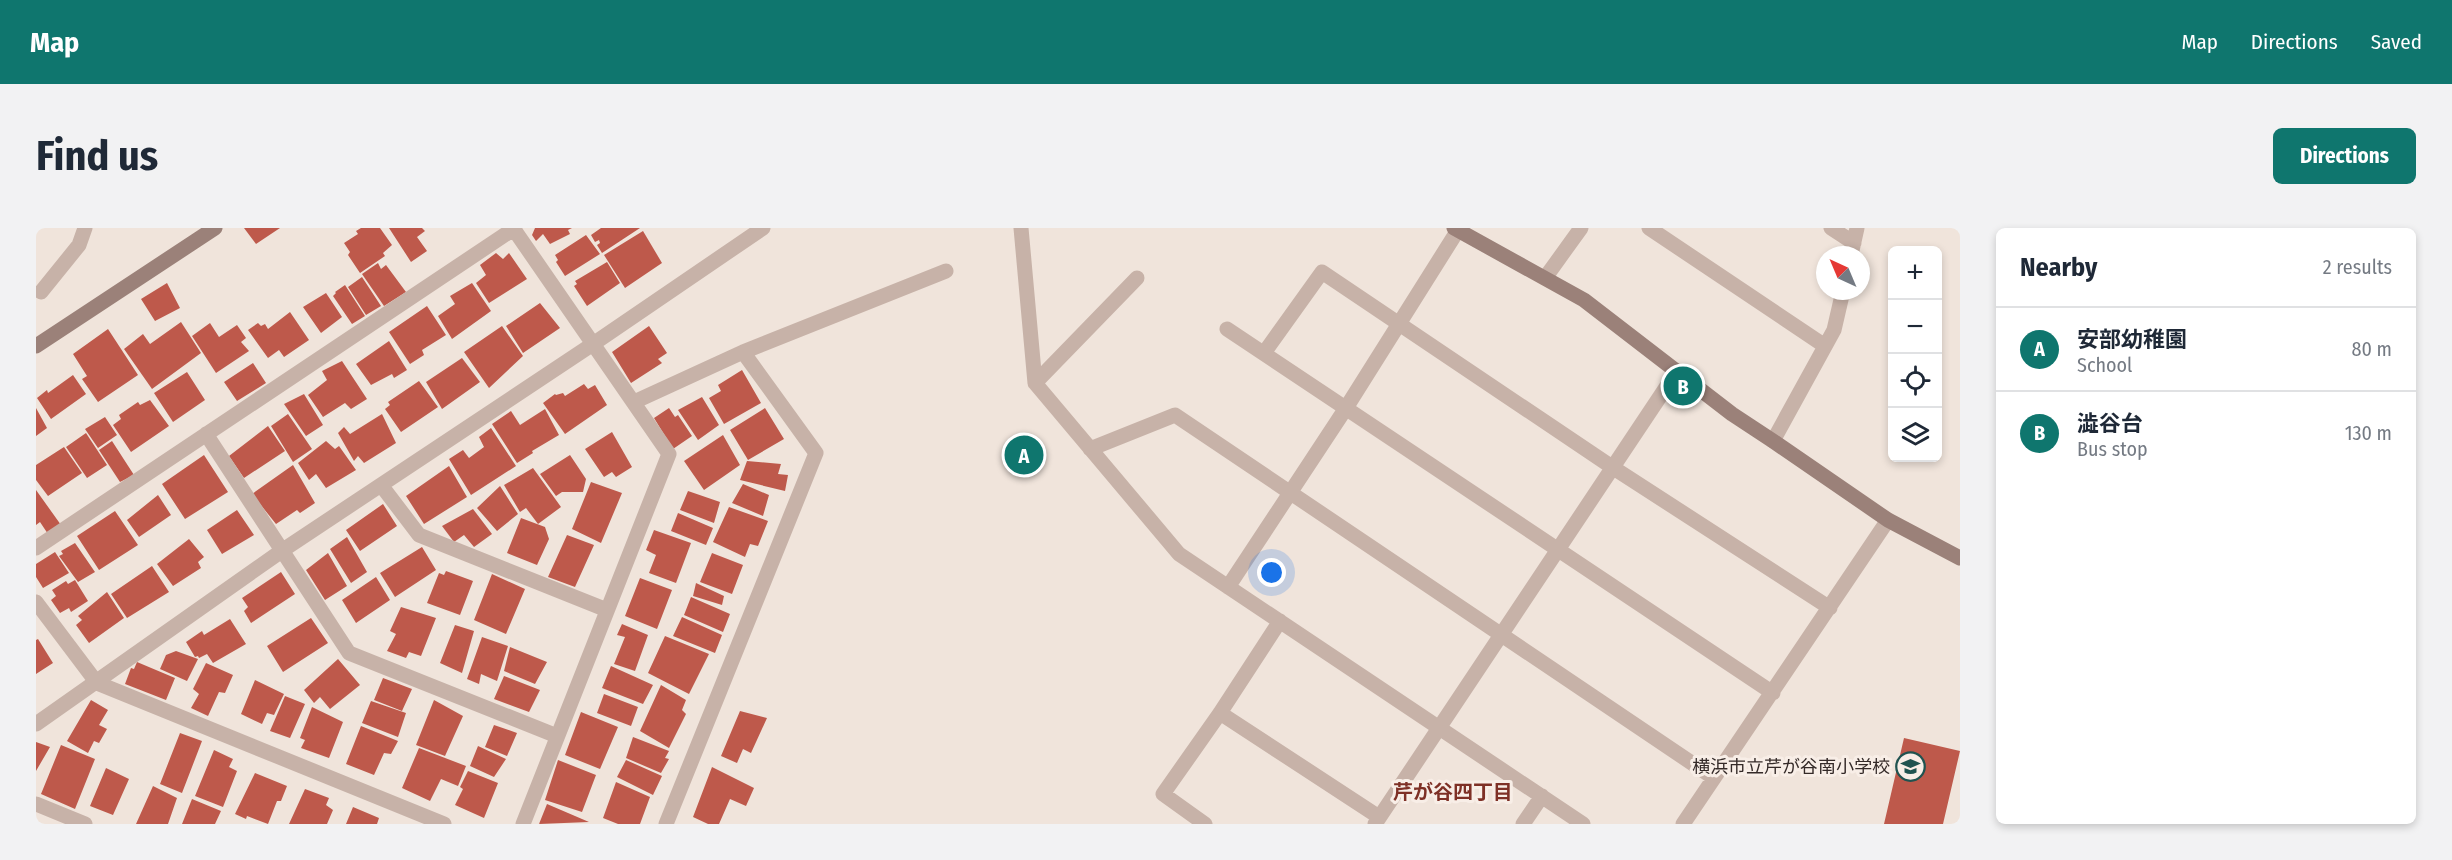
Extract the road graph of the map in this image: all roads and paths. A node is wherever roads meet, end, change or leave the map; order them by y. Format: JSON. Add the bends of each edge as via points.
{"nodes":[{"id":1,"x":85,"y":228,"type":"edge"},
{"id":2,"x":215,"y":228,"type":"edge"},
{"id":3,"x":514,"y":228,"type":"edge"},
{"id":4,"x":763,"y":228,"type":"edge"},
{"id":5,"x":1021,"y":228,"type":"edge"},
{"id":6,"x":1581,"y":228,"type":"edge"},
{"id":7,"x":1649,"y":228,"type":"edge"},
{"id":8,"x":1831,"y":228,"type":"edge"},
{"id":9,"x":1857,"y":228,"type":"edge"},
{"id":10,"x":1456,"y":229,"type":"edge"},
{"id":11,"x":1850,"y":246,"type":"edge"},
{"id":12,"x":1854,"y":246,"type":"edge"},
{"id":13,"x":946,"y":271,"type":"dead end"},
{"id":14,"x":1137,"y":278,"type":"dead end"},
{"id":15,"x":1545,"y":279,"type":"junction"},
{"id":16,"x":41,"y":292,"type":"dead end"},
{"id":17,"x":1841,"y":300,"type":"edge"},
{"id":18,"x":1399,"y":324,"type":"junction"},
{"id":19,"x":1227,"y":329,"type":"dead end"},
{"id":20,"x":593,"y":344,"type":"junction"},
{"id":21,"x":36,"y":346,"type":"edge"},
{"id":22,"x":1826,"y":346,"type":"junction"},
{"id":23,"x":743,"y":352,"type":"junction"},
{"id":24,"x":1264,"y":353,"type":"junction"},
{"id":25,"x":1677,"y":371,"type":"junction"},
{"id":26,"x":1035,"y":383,"type":"junction"},
{"id":27,"x":634,"y":402,"type":"junction"},
{"id":28,"x":1347,"y":408,"type":"junction"},
{"id":29,"x":206,"y":434,"type":"junction"},
{"id":30,"x":1773,"y":441,"type":"junction"},
{"id":31,"x":1090,"y":449,"type":"junction"},
{"id":32,"x":1612,"y":467,"type":"junction"},
{"id":33,"x":381,"y":485,"type":"junction"},
{"id":34,"x":1290,"y":493,"type":"junction"},
{"id":35,"x":1888,"y":520,"type":"junction"},
{"id":36,"x":36,"y":548,"type":"edge"},
{"id":37,"x":1558,"y":549,"type":"junction"},
{"id":38,"x":284,"y":550,"type":"junction"},
{"id":39,"x":1960,"y":558,"type":"edge"},
{"id":40,"x":1228,"y":586,"type":"junction"},
{"id":41,"x":36,"y":602,"type":"edge"},
{"id":42,"x":1830,"y":608,"type":"junction"},
{"id":43,"x":607,"y":610,"type":"junction"},
{"id":44,"x":1280,"y":621,"type":"junction"},
{"id":45,"x":1500,"y":636,"type":"junction"},
{"id":46,"x":97,"y":683,"type":"junction"},
{"id":47,"x":1773,"y":693,"type":"junction"},
{"id":48,"x":1220,"y":713,"type":"junction"},
{"id":49,"x":36,"y":724,"type":"edge"},
{"id":50,"x":1439,"y":726,"type":"junction"},
{"id":51,"x":557,"y":736,"type":"junction"},
{"id":52,"x":1714,"y":778,"type":"junction"},
{"id":53,"x":1542,"y":796,"type":"junction"},
{"id":54,"x":36,"y":804,"type":"edge"},
{"id":55,"x":1377,"y":821,"type":"edge"},
{"id":56,"x":85,"y":824,"type":"edge"},
{"id":57,"x":444,"y":824,"type":"edge"},
{"id":58,"x":523,"y":824,"type":"edge"},
{"id":59,"x":666,"y":824,"type":"edge"},
{"id":60,"x":1205,"y":824,"type":"edge"},
{"id":61,"x":1523,"y":824,"type":"edge"},
{"id":62,"x":1583,"y":824,"type":"edge"},
{"id":63,"x":1683,"y":824,"type":"edge"}],
"edges":[{"from":1,"to":16,"type":"street","via":[[79,245]]},
{"from":2,"to":21,"type":"street"},
{"from":3,"to":20,"type":"street"},
{"from":3,"to":29,"type":"street"},
{"from":4,"to":20,"type":"street"},
{"from":5,"to":26,"type":"street"},
{"from":6,"to":15,"type":"street"},
{"from":7,"to":22,"type":"street"},
{"from":8,"to":11,"type":"street"},
{"from":9,"to":12,"type":"street"},
{"from":10,"to":15,"type":"street"},
{"from":10,"to":18,"type":"street"},
{"from":13,"to":23,"type":"street"},
{"from":14,"to":26,"type":"street"},
{"from":15,"to":25,"type":"street","via":[[1584,300]]},
{"from":17,"to":22,"type":"street"},
{"from":18,"to":24,"type":"street","via":[[1322,272]]},
{"from":18,"to":28,"type":"street"},
{"from":18,"to":32,"type":"street"},
{"from":19,"to":24,"type":"street"},
{"from":20,"to":27,"type":"street"},
{"from":20,"to":33,"type":"street"},
{"from":22,"to":30,"type":"street"},
{"from":23,"to":27,"type":"street"},
{"from":23,"to":59,"type":"street","via":[[816,453]]},
{"from":24,"to":28,"type":"street"},
{"from":25,"to":30,"type":"street"},
{"from":25,"to":32,"type":"street"},
{"from":26,"to":31,"type":"street"},
{"from":27,"to":43,"type":"street","via":[[669,454]]},
{"from":28,"to":34,"type":"street"},
{"from":28,"to":37,"type":"street"},
{"from":29,"to":36,"type":"street"},
{"from":29,"to":38,"type":"street"},
{"from":30,"to":35,"type":"street"},
{"from":31,"to":34,"type":"street","via":[[1175,415]]},
{"from":31,"to":40,"type":"street","via":[[1179,554]]},
{"from":32,"to":37,"type":"street"},
{"from":32,"to":42,"type":"street"},
{"from":33,"to":38,"type":"street"},
{"from":33,"to":43,"type":"street","via":[[419,535]]},
{"from":34,"to":40,"type":"street"},
{"from":34,"to":45,"type":"street"},
{"from":35,"to":39,"type":"street"},
{"from":35,"to":42,"type":"street"},
{"from":37,"to":45,"type":"street"},
{"from":37,"to":47,"type":"street"},
{"from":38,"to":46,"type":"street"},
{"from":38,"to":51,"type":"street","via":[[349,653]]},
{"from":40,"to":44,"type":"street"},
{"from":41,"to":46,"type":"street"},
{"from":42,"to":47,"type":"street"},
{"from":43,"to":51,"type":"street"},
{"from":44,"to":48,"type":"street"},
{"from":44,"to":50,"type":"street"},
{"from":45,"to":50,"type":"street"},
{"from":45,"to":52,"type":"street"},
{"from":46,"to":49,"type":"street"},
{"from":46,"to":57,"type":"street"},
{"from":47,"to":52,"type":"street"},
{"from":48,"to":55,"type":"street"},
{"from":48,"to":60,"type":"street","via":[[1163,794]]},
{"from":50,"to":53,"type":"street"},
{"from":50,"to":55,"type":"street"},
{"from":51,"to":58,"type":"street"},
{"from":52,"to":63,"type":"street"},
{"from":53,"to":61,"type":"street"},
{"from":53,"to":62,"type":"street"},
{"from":54,"to":56,"type":"street"}]}
